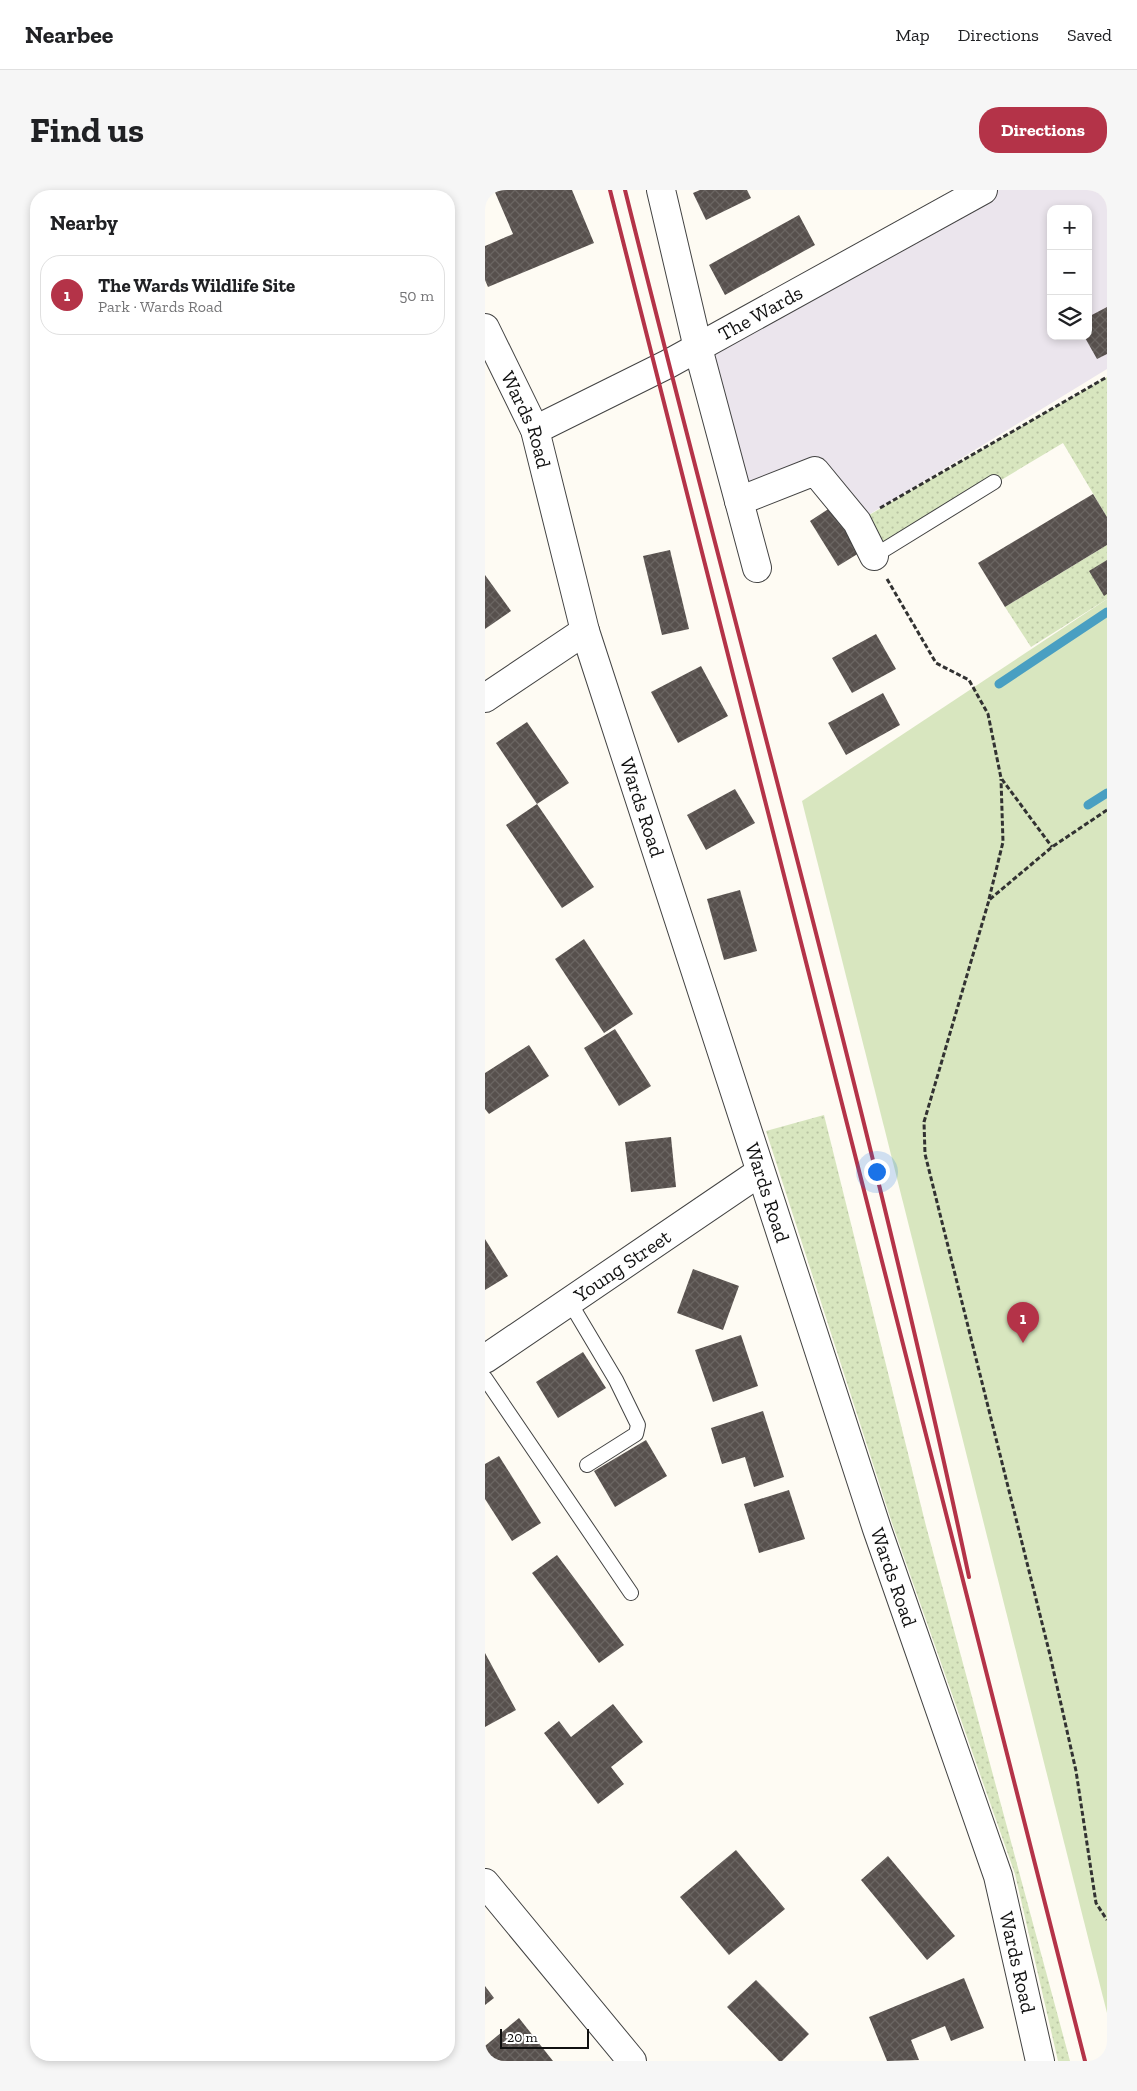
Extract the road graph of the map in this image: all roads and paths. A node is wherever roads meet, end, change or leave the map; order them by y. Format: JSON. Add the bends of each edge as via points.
{"nodes":[{"id":1,"x":661,"y":190,"type":"edge"},
{"id":2,"x":983,"y":190,"type":"edge"},
{"id":3,"x":485,"y":328,"type":"edge"},
{"id":4,"x":698,"y":348,"type":"junction"},
{"id":5,"x":1107,"y":377,"type":"edge"},
{"id":6,"x":535,"y":430,"type":"junction"},
{"id":7,"x":994,"y":482,"type":"dead end"},
{"id":8,"x":739,"y":501,"type":"joint"},
{"id":9,"x":857,"y":522,"type":"junction"},
{"id":10,"x":874,"y":556,"type":"junction"},
{"id":11,"x":757,"y":568,"type":"joint"},
{"id":12,"x":585,"y":631,"type":"junction"},
{"id":13,"x":485,"y":698,"type":"edge"},
{"id":14,"x":1001,"y":778,"type":"junction"},
{"id":15,"x":1107,"y":810,"type":"edge"},
{"id":16,"x":1052,"y":847,"type":"junction"},
{"id":17,"x":989,"y":900,"type":"junction"},
{"id":18,"x":760,"y":1172,"type":"junction"},
{"id":19,"x":569,"y":1302,"type":"junction"},
{"id":20,"x":485,"y":1358,"type":"edge"},
{"id":21,"x":485,"y":1378,"type":"edge"},
{"id":22,"x":587,"y":1465,"type":"dead end"},
{"id":23,"x":631,"y":1593,"type":"dead end"},
{"id":24,"x":485,"y":1883,"type":"edge"},
{"id":25,"x":1107,"y":1920,"type":"edge"},
{"id":26,"x":632,"y":2061,"type":"edge"},
{"id":27,"x":1040,"y":2061,"type":"edge"}],
"edges":[{"from":1,"to":4,"type":"street"},
{"from":2,"to":4,"type":"street","name":"The Wards"},
{"from":3,"to":6,"type":"street","name":"Wards Road"},
{"from":4,"to":6,"type":"street","name":"The Wards"},
{"from":4,"to":11,"type":"street"},
{"from":5,"to":9,"type":"path"},
{"from":6,"to":12,"type":"street","name":"Wards Road"},
{"from":7,"to":10,"type":"lane"},
{"from":8,"to":9,"type":"street","via":[[815,471]]},
{"from":8,"to":11,"type":"lane"},
{"from":9,"to":10,"type":"street"},
{"from":10,"to":14,"type":"path","via":[[936,663],[969,680],[988,714]]},
{"from":12,"to":13,"type":"street"},
{"from":12,"to":18,"type":"street","name":"Wards Road"},
{"from":14,"to":16,"type":"path"},
{"from":14,"to":17,"type":"path","via":[[1003,842]]},
{"from":15,"to":16,"type":"path"},
{"from":16,"to":17,"type":"path"},
{"from":17,"to":25,"type":"path","via":[[924,1122],[925,1154],[1054,1675],[1075,1771],[1096,1903]]},
{"from":18,"to":19,"type":"street","name":"Young Street"},
{"from":18,"to":27,"type":"street","name":"Wards Road","via":[[877,1528],[998,1876]]},
{"from":19,"to":20,"type":"street","name":"Young Street"},
{"from":19,"to":22,"type":"lane","via":[[616,1380],[638,1425],[636,1434]]},
{"from":21,"to":23,"type":"lane"},
{"from":24,"to":26,"type":"street"}]}
